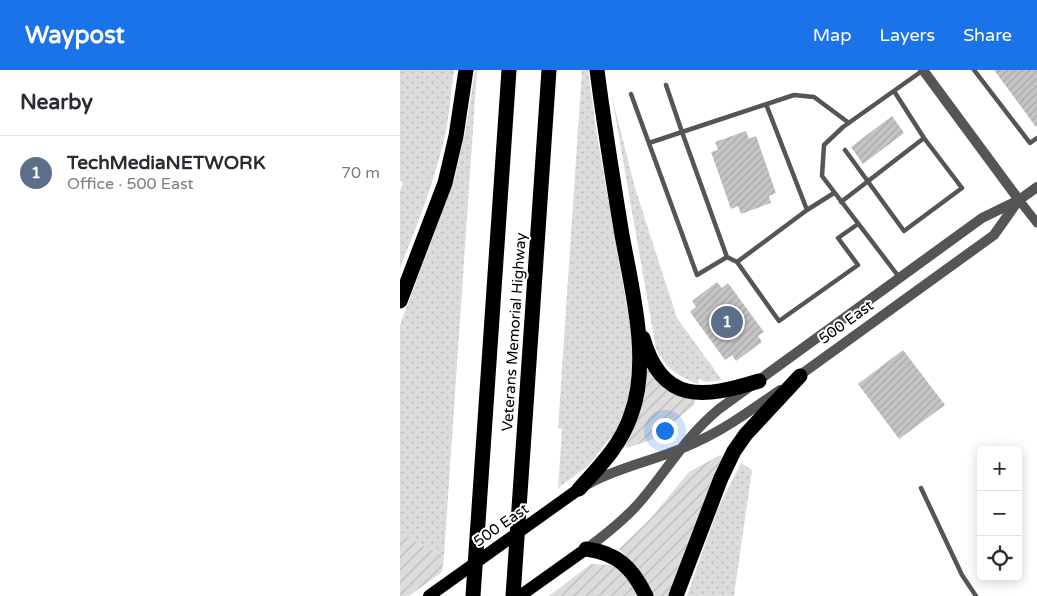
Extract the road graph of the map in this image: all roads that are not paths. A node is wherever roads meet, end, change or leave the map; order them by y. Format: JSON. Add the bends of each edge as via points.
{"nodes":[{"id":1,"x":466,"y":70,"type":"edge"},
{"id":2,"x":509,"y":70,"type":"edge"},
{"id":3,"x":550,"y":70,"type":"edge"},
{"id":4,"x":597,"y":70,"type":"edge"},
{"id":5,"x":923,"y":70,"type":"edge"},
{"id":6,"x":974,"y":70,"type":"edge"},
{"id":7,"x":666,"y":85,"type":"dead end"},
{"id":8,"x":894,"y":91,"type":"junction"},
{"id":9,"x":631,"y":94,"type":"dead end"},
{"id":10,"x":766,"y":104,"type":"junction"},
{"id":11,"x":849,"y":123,"type":"junction"},
{"id":12,"x":682,"y":132,"type":"junction"},
{"id":13,"x":924,"y":138,"type":"junction"},
{"id":14,"x":1037,"y":138,"type":"edge"},
{"id":15,"x":649,"y":143,"type":"junction"},
{"id":16,"x":845,"y":150,"type":"dead end"},
{"id":17,"x":867,"y":182,"type":"junction"},
{"id":18,"x":1037,"y":187,"type":"edge"},
{"id":19,"x":834,"y":192,"type":"junction"},
{"id":20,"x":1018,"y":200,"type":"junction"},
{"id":21,"x":841,"y":202,"type":"junction"},
{"id":22,"x":807,"y":210,"type":"junction"},
{"id":23,"x":1037,"y":223,"type":"edge"},
{"id":24,"x":858,"y":224,"type":"junction"},
{"id":25,"x":727,"y":257,"type":"junction"},
{"id":26,"x":737,"y":262,"type":"junction"},
{"id":27,"x":899,"y":277,"type":"junction"},
{"id":28,"x":400,"y":301,"type":"edge"},
{"id":29,"x":634,"y":305,"type":"junction"},
{"id":30,"x":800,"y":376,"type":"junction"},
{"id":31,"x":759,"y":381,"type":"junction"},
{"id":32,"x":678,"y":450,"type":"junction"},
{"id":33,"x":921,"y":488,"type":"dead end"},
{"id":34,"x":574,"y":493,"type":"junction"},
{"id":35,"x":586,"y":549,"type":"junction"},
{"id":36,"x":429,"y":596,"type":"edge"},
{"id":37,"x":473,"y":596,"type":"edge"},
{"id":38,"x":512,"y":596,"type":"edge"},
{"id":39,"x":520,"y":596,"type":"edge"},
{"id":40,"x":646,"y":596,"type":"edge"},
{"id":41,"x":676,"y":596,"type":"edge"},
{"id":42,"x":976,"y":596,"type":"edge"}],
"edges":[{"from":1,"to":28,"type":"highway","via":[[445,183]]},
{"from":2,"to":37,"type":"highway","name":"Veterans Memorial Highway"},
{"from":3,"to":38,"type":"highway","name":"Veterans Memorial Highway"},
{"from":4,"to":29,"type":"highway"},
{"from":5,"to":8,"type":"lane"},
{"from":5,"to":20,"type":"street"},
{"from":6,"to":14,"type":"lane","via":[[1030,143]]},
{"from":7,"to":12,"type":"lane"},
{"from":8,"to":11,"type":"lane"},
{"from":8,"to":13,"type":"lane"},
{"from":9,"to":15,"type":"lane"},
{"from":10,"to":11,"type":"lane","via":[[794,94],[814,97]]},
{"from":10,"to":12,"type":"lane"},
{"from":10,"to":22,"type":"lane"},
{"from":11,"to":19,"type":"lane","via":[[824,145],[822,176]]},
{"from":12,"to":15,"type":"lane"},
{"from":12,"to":25,"type":"lane"},
{"from":13,"to":17,"type":"lane"},
{"from":13,"to":17,"type":"lane","via":[[962,188],[904,232]]},
{"from":15,"to":25,"type":"lane","via":[[696,275]]},
{"from":16,"to":17,"type":"lane"},
{"from":17,"to":21,"type":"lane"},
{"from":18,"to":20,"type":"street","name":"500 East"},
{"from":19,"to":21,"type":"lane"},
{"from":19,"to":22,"type":"lane"},
{"from":20,"to":23,"type":"street"},
{"from":20,"to":27,"type":"street","name":"500 East","via":[[982,218]]},
{"from":20,"to":30,"type":"street","name":"500 East","via":[[994,235]]},
{"from":21,"to":24,"type":"lane"},
{"from":22,"to":26,"type":"lane"},
{"from":24,"to":26,"type":"lane","via":[[838,238],[858,265],[779,321]]},
{"from":24,"to":27,"type":"lane"},
{"from":25,"to":26,"type":"lane"},
{"from":27,"to":31,"type":"street","name":"500 East"},
{"from":29,"to":31,"type":"highway","via":[[652,362],[675,385],[707,394]]},
{"from":29,"to":34,"type":"highway","via":[[640,369],[632,414],[609,456]]},
{"from":30,"to":32,"type":"street","name":"500 East","via":[[729,425]]},
{"from":30,"to":41,"type":"highway","via":[[746,434],[731,457]]},
{"from":31,"to":32,"type":"street","name":"500 East","via":[[713,414]]},
{"from":32,"to":34,"type":"street","name":"500 East","via":[[624,467]]},
{"from":32,"to":35,"type":"street","name":"500 East","via":[[638,504]]},
{"from":33,"to":42,"type":"lane","via":[[962,575]]},
{"from":34,"to":36,"type":"main road","name":"500 East"},
{"from":35,"to":39,"type":"main road","name":"500 East"},
{"from":35,"to":40,"type":"highway","via":[[604,552],[618,559],[636,578]]}]}
